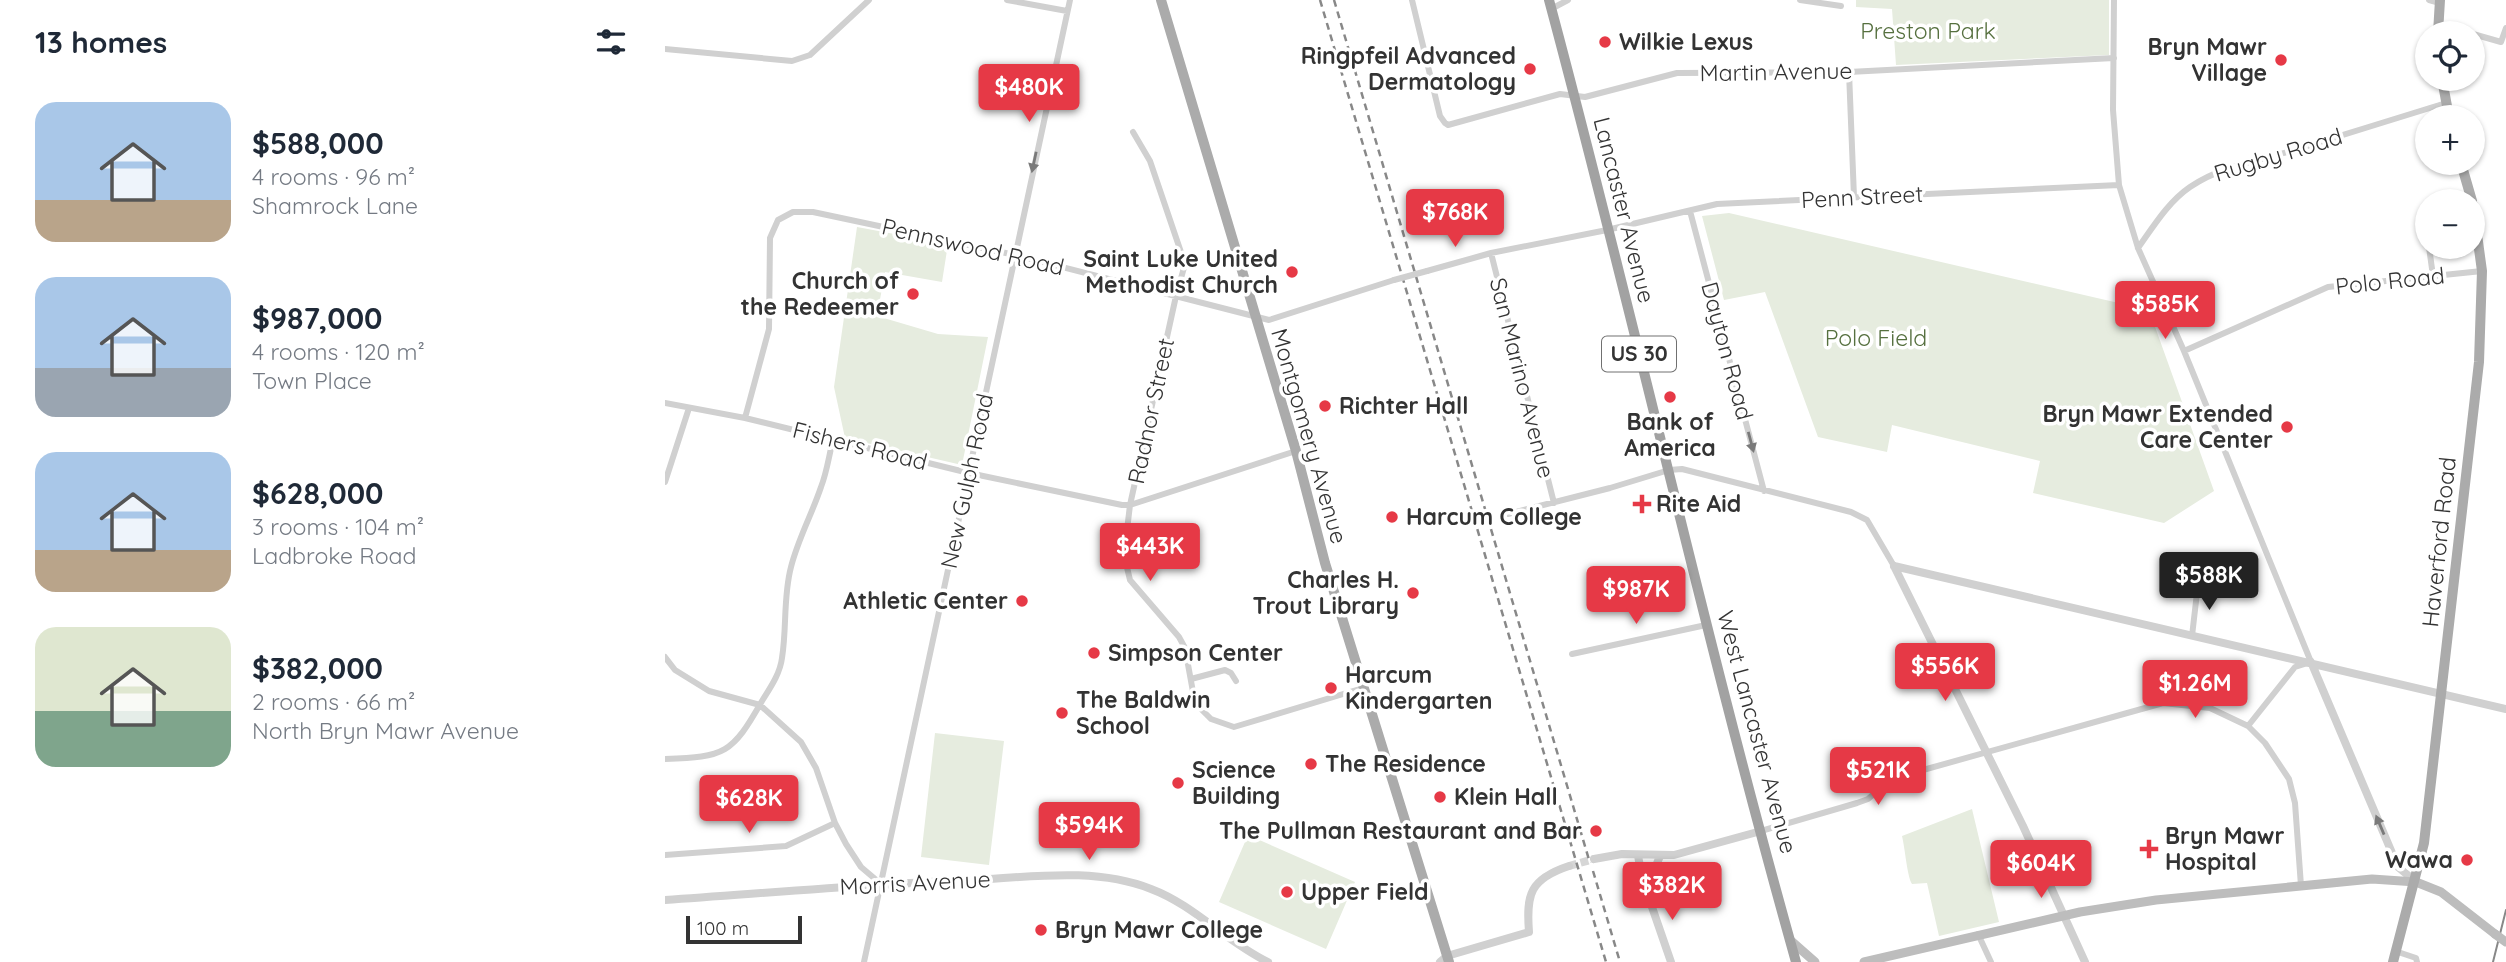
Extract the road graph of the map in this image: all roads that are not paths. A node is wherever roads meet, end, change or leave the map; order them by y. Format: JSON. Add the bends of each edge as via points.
{"nodes":[{"id":1,"x":869,"y":0,"type":"edge"},
{"id":2,"x":1007,"y":0,"type":"edge"},
{"id":3,"x":1070,"y":0,"type":"edge"},
{"id":4,"x":1161,"y":0,"type":"edge"},
{"id":5,"x":1412,"y":0,"type":"edge"},
{"id":6,"x":1568,"y":0,"type":"edge"},
{"id":7,"x":1800,"y":0,"type":"edge"},
{"id":8,"x":2114,"y":0,"type":"edge"},
{"id":9,"x":2436,"y":1,"type":"edge"},
{"id":10,"x":1550,"y":4,"type":"edge"},
{"id":11,"x":1841,"y":6,"type":"dead end"},
{"id":12,"x":1067,"y":11,"type":"junction"},
{"id":13,"x":2437,"y":21,"type":"edge"},
{"id":14,"x":2506,"y":28,"type":"edge"},
{"id":15,"x":2485,"y":38,"type":"edge"},
{"id":16,"x":665,"y":49,"type":"edge"},
{"id":17,"x":2114,"y":58,"type":"junction"},
{"id":18,"x":1849,"y":72,"type":"junction"},
{"id":19,"x":2444,"y":91,"type":"edge"},
{"id":20,"x":1574,"y":97,"type":"junction"},
{"id":21,"x":2446,"y":103,"type":"joint"},
{"id":22,"x":1133,"y":132,"type":"dead end"},
{"id":23,"x":2119,"y":185,"type":"junction"},
{"id":24,"x":1854,"y":197,"type":"junction"},
{"id":25,"x":1690,"y":211,"type":"junction"},
{"id":26,"x":1607,"y":230,"type":"junction"},
{"id":27,"x":2138,"y":248,"type":"junction"},
{"id":28,"x":1491,"y":253,"type":"junction"},
{"id":29,"x":1015,"y":255,"type":"junction"},
{"id":30,"x":2430,"y":259,"type":"edge"},
{"id":31,"x":2480,"y":259,"type":"edge"},
{"id":32,"x":2482,"y":271,"type":"junction"},
{"id":33,"x":2433,"y":276,"type":"junction"},
{"id":34,"x":1176,"y":296,"type":"junction"},
{"id":35,"x":1254,"y":315,"type":"junction"},
{"id":36,"x":2184,"y":351,"type":"junction"},
{"id":37,"x":665,"y":403,"type":"edge"},
{"id":38,"x":689,"y":408,"type":"junction"},
{"id":39,"x":745,"y":418,"type":"junction"},
{"id":40,"x":833,"y":440,"type":"junction"},
{"id":41,"x":1296,"y":451,"type":"junction"},
{"id":42,"x":1669,"y":470,"type":"junction"},
{"id":43,"x":969,"y":473,"type":"junction"},
{"id":44,"x":665,"y":482,"type":"edge"},
{"id":45,"x":1764,"y":491,"type":"junction"},
{"id":46,"x":1554,"y":503,"type":"junction"},
{"id":47,"x":1130,"y":505,"type":"junction"},
{"id":48,"x":1508,"y":514,"type":"dead end"},
{"id":49,"x":1894,"y":566,"type":"junction"},
{"id":50,"x":2199,"y":584,"type":"dead end"},
{"id":51,"x":1706,"y":625,"type":"junction"},
{"id":52,"x":2192,"y":636,"type":"junction"},
{"id":53,"x":1572,"y":654,"type":"dead end"},
{"id":54,"x":665,"y":657,"type":"edge"},
{"id":55,"x":2311,"y":662,"type":"junction"},
{"id":56,"x":1191,"y":679,"type":"junction"},
{"id":57,"x":1236,"y":681,"type":"dead end"},
{"id":58,"x":1363,"y":688,"type":"junction"},
{"id":59,"x":2443,"y":694,"type":"junction"},
{"id":60,"x":760,"y":705,"type":"junction"},
{"id":61,"x":2506,"y":709,"type":"edge"},
{"id":62,"x":2248,"y":726,"type":"junction"},
{"id":63,"x":1986,"y":752,"type":"junction"},
{"id":64,"x":665,"y":759,"type":"edge"},
{"id":65,"x":835,"y":823,"type":"junction"},
{"id":66,"x":1761,"y":831,"type":"junction"},
{"id":67,"x":665,"y":855,"type":"edge"},
{"id":68,"x":1639,"y":856,"type":"junction"},
{"id":69,"x":1660,"y":856,"type":"junction"},
{"id":70,"x":1594,"y":859,"type":"tunnel mouth"},
{"id":71,"x":1569,"y":866,"type":"tunnel mouth"},
{"id":72,"x":2416,"y":882,"type":"junction"},
{"id":73,"x":881,"y":884,"type":"junction"},
{"id":74,"x":2301,"y":886,"type":"junction"},
{"id":75,"x":1646,"y":890,"type":"junction"},
{"id":76,"x":665,"y":900,"type":"edge"},
{"id":77,"x":2063,"y":915,"type":"junction"},
{"id":78,"x":1978,"y":934,"type":"junction"},
{"id":79,"x":1790,"y":940,"type":"junction"},
{"id":80,"x":2506,"y":942,"type":"edge"},
{"id":81,"x":2395,"y":951,"type":"junction"},
{"id":82,"x":1445,"y":960,"type":"edge"},
{"id":83,"x":864,"y":962,"type":"edge"},
{"id":84,"x":1268,"y":962,"type":"edge"},
{"id":85,"x":1671,"y":962,"type":"edge"},
{"id":86,"x":1796,"y":962,"type":"edge"},
{"id":87,"x":1815,"y":962,"type":"edge"},
{"id":88,"x":1864,"y":962,"type":"edge"},
{"id":89,"x":1991,"y":962,"type":"edge"},
{"id":90,"x":2085,"y":962,"type":"edge"},
{"id":91,"x":2393,"y":962,"type":"edge"},
{"id":92,"x":2417,"y":962,"type":"edge"}],
"edges":[{"from":1,"to":16,"type":"street","via":[[801,60]]},
{"from":2,"to":12,"type":"street"},
{"from":3,"to":12,"type":"street","name":"New Gulph Road"},
{"from":4,"to":35,"type":"main road","name":"Montgomery Avenue"},
{"from":5,"to":20,"type":"street","name":"Martin Avenue","via":[[1445,123],[1560,94]]},
{"from":6,"to":10,"type":"street"},
{"from":7,"to":11,"type":"street"},
{"from":8,"to":17,"type":"street"},
{"from":9,"to":13,"type":"main road"},
{"from":10,"to":20,"type":"highway","name":"Lancaster Avenue","number":"US 30"},
{"from":12,"to":29,"type":"street","name":"New Gulph Road","one_way":true},
{"from":14,"to":15,"type":"street","via":[[2501,42]]},
{"from":17,"to":18,"type":"street","name":"Martin Avenue"},
{"from":17,"to":23,"type":"street"},
{"from":18,"to":20,"type":"street","name":"Martin Avenue","via":[[1677,73]]},
{"from":18,"to":24,"type":"street"},
{"from":19,"to":21,"type":"main road"},
{"from":20,"to":26,"type":"highway","name":"Lancaster Avenue","number":"US 30"},
{"from":21,"to":27,"type":"street","name":"Rugby Road","via":[[2209,175],[2174,201]]},
{"from":22,"to":34,"type":"street","name":"Radnor Street","via":[[1150,161],[1185,264]]},
{"from":23,"to":24,"type":"street","name":"Penn Street"},
{"from":23,"to":27,"type":"street"},
{"from":24,"to":25,"type":"street","name":"Penn Street","via":[[1717,204]]},
{"from":25,"to":26,"type":"street","name":"Penn Street"},
{"from":25,"to":45,"type":"street","name":"Dayton Road","one_way":true},
{"from":26,"to":28,"type":"street","name":"Pennswood Road"},
{"from":26,"to":42,"type":"highway","name":"Lancaster Avenue","number":"US 30"},
{"from":27,"to":36,"type":"street"},
{"from":28,"to":35,"type":"street","name":"Pennswood Road","bridge":true,"via":[[1269,320]]},
{"from":28,"to":46,"type":"street","name":"San Marino Avenue"},
{"from":29,"to":34,"type":"street","name":"Pennswood Road"},
{"from":29,"to":39,"type":"street","name":"Pennswood Road","via":[[813,212],[793,212],[778,220],[770,238],[769,329]]},
{"from":29,"to":43,"type":"street","name":"New Gulph Road"},
{"from":30,"to":33,"type":"street"},
{"from":31,"to":32,"type":"main road","name":"Haverford Road"},
{"from":32,"to":33,"type":"street","name":"Polo Road"},
{"from":32,"to":59,"type":"main road","name":"Haverford Road","via":[[2479,362]]},
{"from":33,"to":36,"type":"street","name":"Polo Road","via":[[2328,286]]},
{"from":34,"to":35,"type":"street","name":"Pennswood Road"},
{"from":34,"to":47,"type":"street","name":"Radnor Street"},
{"from":35,"to":41,"type":"main road","name":"Montgomery Avenue"},
{"from":36,"to":55,"type":"street"},
{"from":37,"to":38,"type":"street","name":"Fishers Road"},
{"from":38,"to":39,"type":"street","name":"Fishers Road"},
{"from":38,"to":44,"type":"street"},
{"from":39,"to":40,"type":"street","name":"Fishers Road"},
{"from":40,"to":43,"type":"street","name":"Fishers Road"},
{"from":40,"to":60,"type":"street","via":[[822,486],[790,568],[780,668]]},
{"from":41,"to":47,"type":"street","name":"Fishers Road"},
{"from":41,"to":58,"type":"main road","name":"Montgomery Avenue"},
{"from":42,"to":45,"type":"street","via":[[1682,469]]},
{"from":42,"to":46,"type":"street"},
{"from":42,"to":51,"type":"highway","name":"West Lancaster Avenue","number":"US 30"},
{"from":43,"to":47,"type":"street","name":"Fishers Road"},
{"from":43,"to":73,"type":"street","name":"New Gulph Road"},
{"from":45,"to":49,"type":"street","via":[[1867,520]]},
{"from":46,"to":48,"type":"street"},
{"from":47,"to":56,"type":"street","name":"Radnor Street","via":[[1124,555],[1130,580],[1179,637]]},
{"from":49,"to":52,"type":"street"},
{"from":49,"to":63,"type":"street"},
{"from":50,"to":52,"type":"street"},
{"from":51,"to":53,"type":"street"},
{"from":51,"to":66,"type":"highway","name":"West Lancaster Avenue","number":"US 30"},
{"from":52,"to":55,"type":"street"},
{"from":54,"to":60,"type":"street","via":[[675,670],[709,691]]},
{"from":55,"to":59,"type":"street"},
{"from":55,"to":62,"type":"street","via":[[2295,667]]},
{"from":72,"to":55,"type":"street","one_way":true,"via":[[2398,867]]},
{"from":56,"to":57,"type":"street","via":[[1224,670]]},
{"from":56,"to":58,"type":"street","name":"Radnor Street","via":[[1199,707],[1211,719],[1234,727]]},
{"from":58,"to":82,"type":"main road","name":"Montgomery Avenue"},
{"from":59,"to":61,"type":"street"},
{"from":59,"to":72,"type":"main road","name":"Haverford Road"},
{"from":60,"to":64,"type":"street","via":[[741,737],[726,750]]},
{"from":60,"to":65,"type":"street","via":[[801,742],[816,768]]},
{"from":62,"to":63,"type":"street","via":[[2210,708],[2163,703]]},
{"from":62,"to":74,"type":"street","via":[[2289,779]]},
{"from":63,"to":66,"type":"street","via":[[1890,780],[1857,803]]},
{"from":63,"to":77,"type":"street"},
{"from":65,"to":67,"type":"street","via":[[786,846]]},
{"from":65,"to":73,"type":"street","via":[[861,867]]},
{"from":66,"to":69,"type":"street"},
{"from":66,"to":79,"type":"highway","name":"West Lancaster Avenue","number":"US 30"},
{"from":68,"to":69,"type":"street"},
{"from":68,"to":70,"type":"street"},
{"from":68,"to":75,"type":"street"},
{"from":69,"to":75,"type":"street"},
{"from":71,"to":82,"type":"street","via":[[1536,884],[1527,907],[1529,932]]},
{"from":72,"to":74,"type":"main road","via":[[2372,878]]},
{"from":72,"to":80,"type":"main road","bridge":true,"via":[[2441,892]]},
{"from":72,"to":81,"type":"main road","name":"Haverford Road"},
{"from":73,"to":76,"type":"street","name":"Morris Avenue"},
{"from":73,"to":83,"type":"street","name":"New Gulph Road"},
{"from":73,"to":84,"type":"street","name":"Morris Avenue","via":[[1079,875],[1121,880],[1178,903]]},
{"from":74,"to":77,"type":"main road","via":[[2156,900]]},
{"from":75,"to":85,"type":"street"},
{"from":77,"to":78,"type":"main road"},
{"from":77,"to":90,"type":"street"},
{"from":78,"to":88,"type":"main road"},
{"from":78,"to":89,"type":"street"},
{"from":79,"to":86,"type":"highway","name":"West Lancaster Avenue","number":"US 30"},
{"from":79,"to":87,"type":"main road"},
{"from":81,"to":91,"type":"main road","name":"Haverford Road"},
{"from":81,"to":92,"type":"street"}]}
